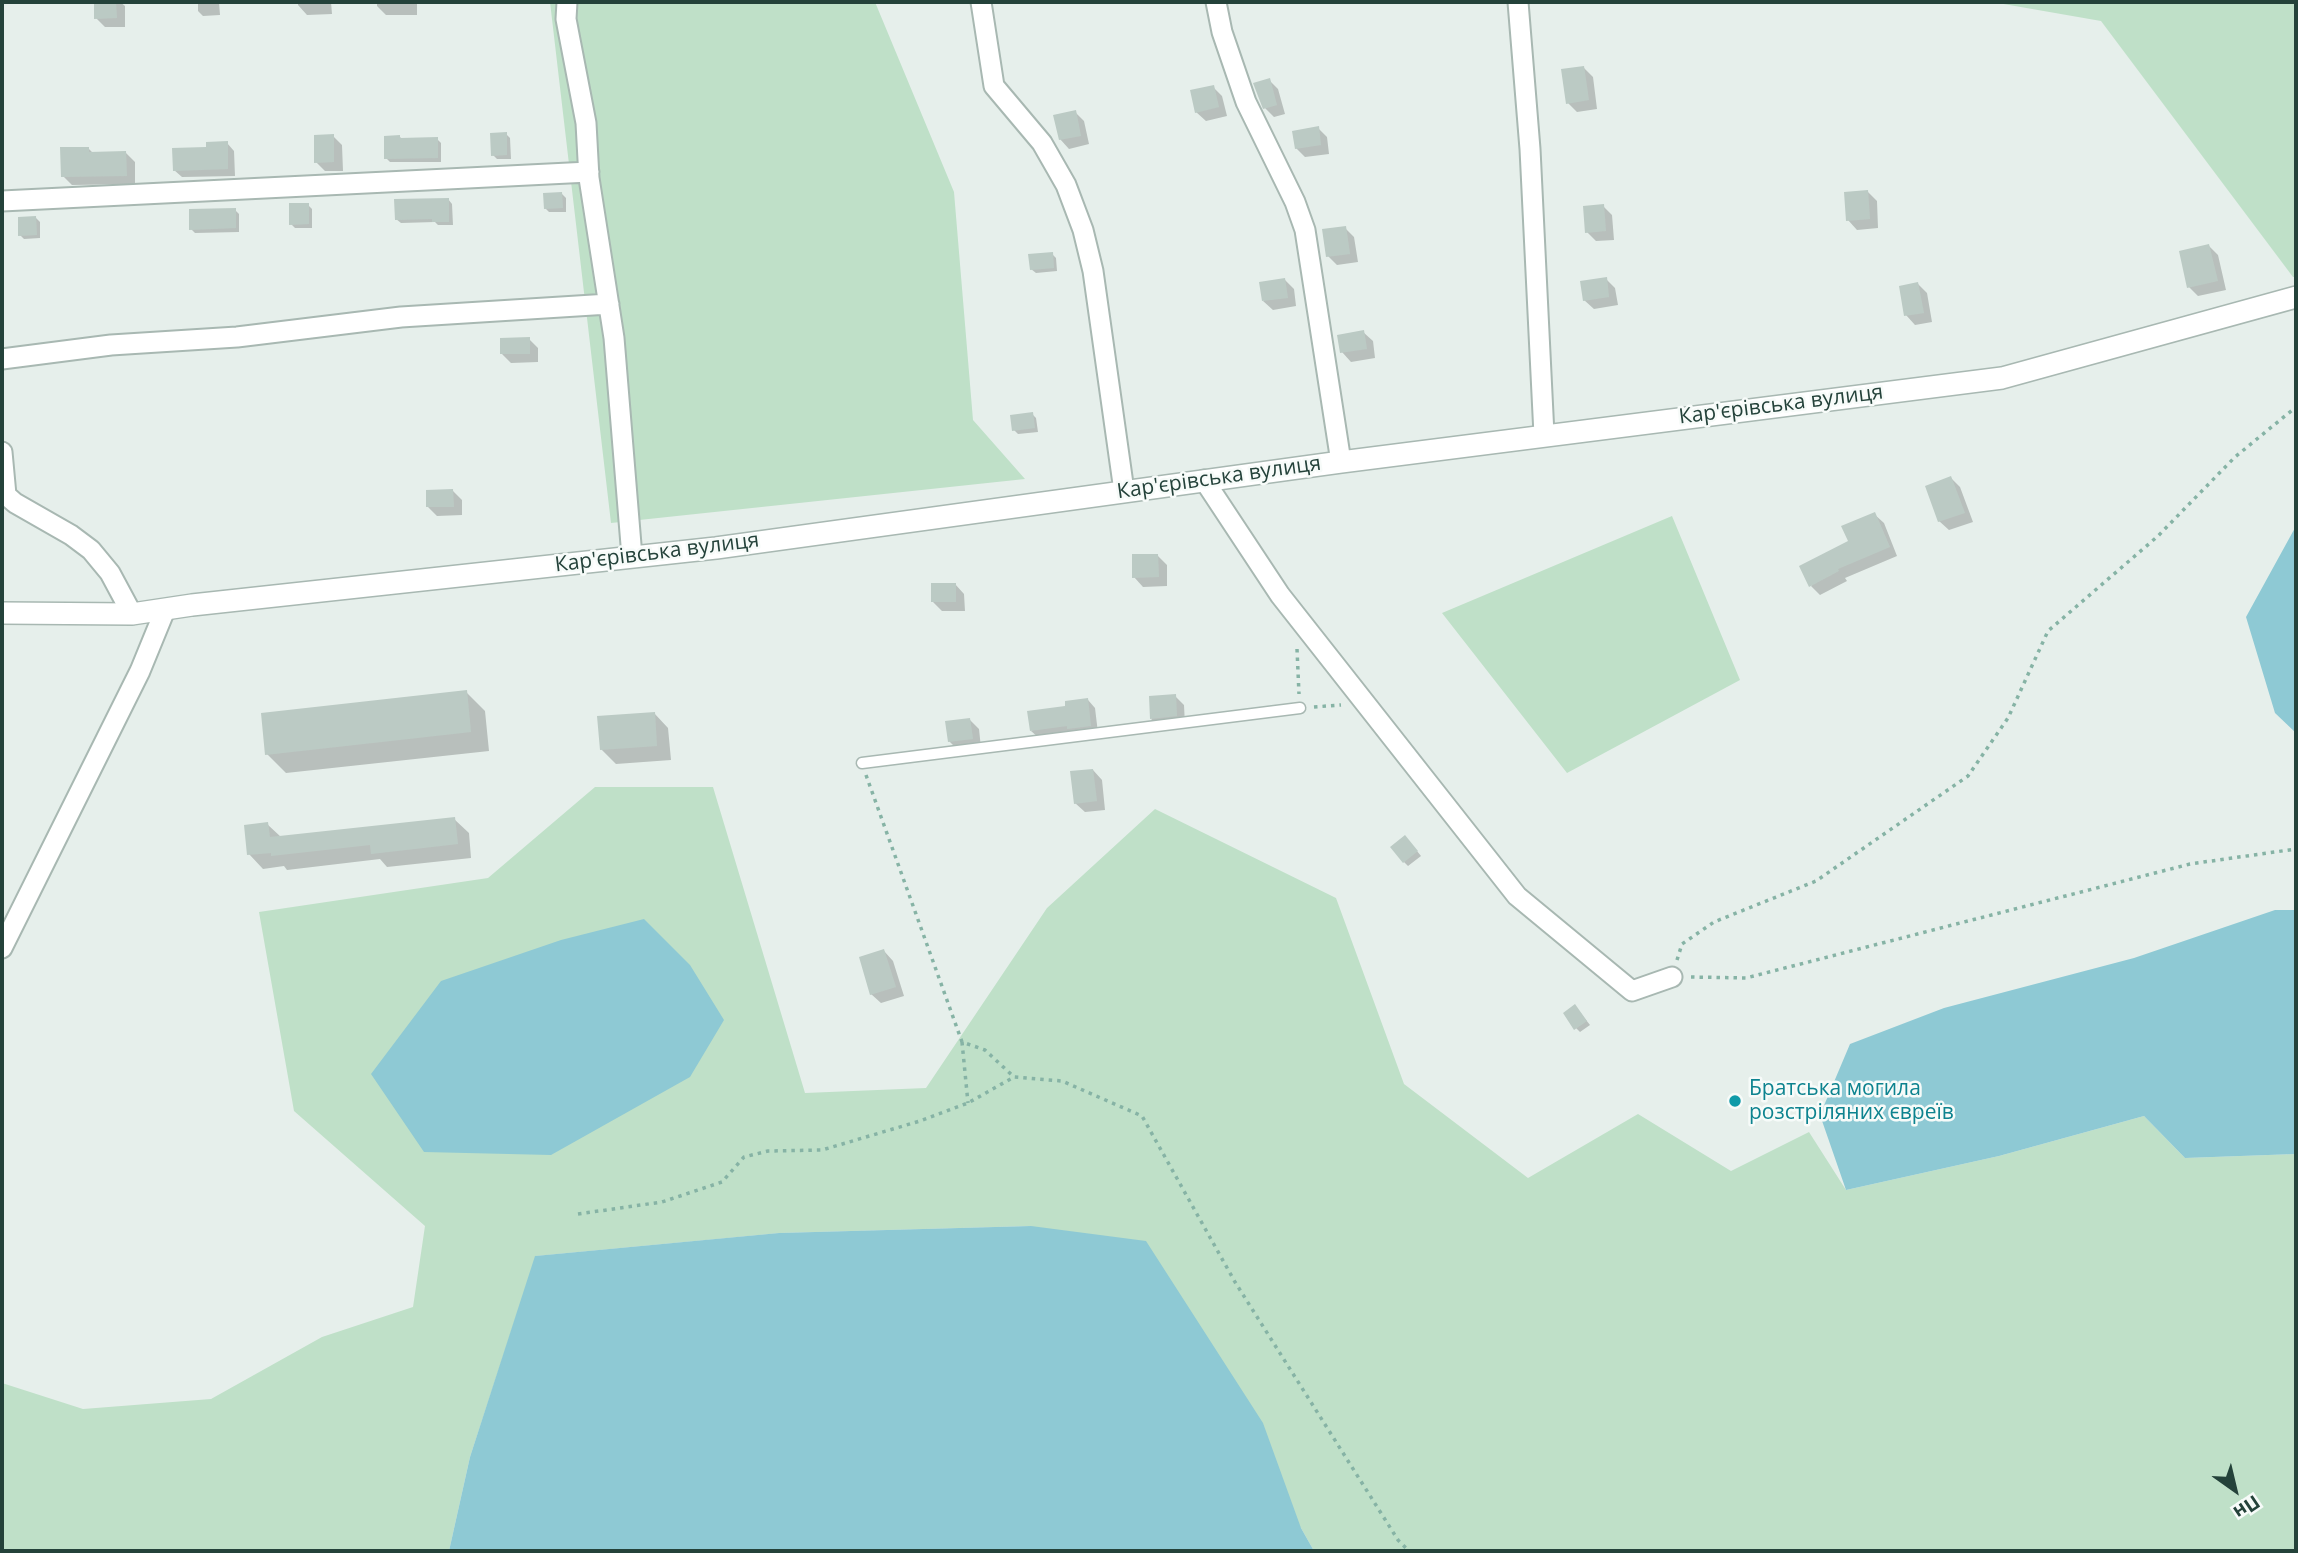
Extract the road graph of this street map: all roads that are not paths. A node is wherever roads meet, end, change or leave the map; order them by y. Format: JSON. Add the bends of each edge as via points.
{"nodes":[{"id":1,"x":567,"y":2,"type":"edge"},
{"id":2,"x":981,"y":2,"type":"edge"},
{"id":3,"x":1216,"y":2,"type":"edge"},
{"id":4,"x":1518,"y":2,"type":"edge"},
{"id":5,"x":589,"y":172,"type":"junction"},
{"id":6,"x":2,"y":201,"type":"edge"},
{"id":7,"x":2296,"y":297,"type":"edge"},
{"id":8,"x":609,"y":304,"type":"junction"},
{"id":9,"x":2,"y":359,"type":"edge"},
{"id":10,"x":1544,"y":435,"type":"junction"},
{"id":11,"x":2,"y":452,"type":"edge"},
{"id":12,"x":1341,"y":462,"type":"junction"},
{"id":13,"x":3,"y":480,"type":"edge"},
{"id":14,"x":1204,"y":480,"type":"junction"},
{"id":15,"x":1124,"y":491,"type":"junction"},
{"id":16,"x":632,"y":557,"type":"junction"},
{"id":17,"x":164,"y":610,"type":"junction"},
{"id":18,"x":2,"y":613,"type":"edge"},
{"id":19,"x":132,"y":614,"type":"junction"},
{"id":20,"x":1300,"y":708,"type":"road end"},
{"id":21,"x":862,"y":763,"type":"road end"},
{"id":22,"x":2,"y":948,"type":"edge"},
{"id":23,"x":1672,"y":976,"type":"road end"}],
"edges":[{"from":1,"to":5,"type":"street"},
{"from":2,"to":15,"type":"street","via":[[994,86],[1042,143],[1066,185],[1083,230],[1093,271]]},
{"from":3,"to":12,"type":"street","via":[[1246,102],[1305,230]]},
{"from":4,"to":10,"type":"street"},
{"from":5,"to":6,"type":"street"},
{"from":5,"to":8,"type":"street"},
{"from":7,"to":10,"type":"street","name":"Кар'єрівська вулиця","via":[[2002,378]]},
{"from":8,"to":9,"type":"street","via":[[401,317]]},
{"from":8,"to":16,"type":"street"},
{"from":10,"to":12,"type":"street","name":"Кар'єрівська вулиця"},
{"from":11,"to":13,"type":"street"},
{"from":12,"to":14,"type":"street","name":"Кар'єрівська вулиця"},
{"from":13,"to":19,"type":"street","via":[[6,495],[15,503],[91,550],[110,573]]},
{"from":14,"to":15,"type":"street","name":"Кар'єрівська вулиця"},
{"from":14,"to":23,"type":"street","via":[[1296,616],[1517,896],[1632,991]]},
{"from":15,"to":16,"type":"street","name":"Кар'єрівська вулиця"},
{"from":16,"to":17,"type":"street","name":"Кар'єрівська вулиця"},
{"from":17,"to":19,"type":"street","name":"Кар'єрівська вулиця"},
{"from":17,"to":22,"type":"street","via":[[140,671]]},
{"from":18,"to":19,"type":"street","name":"Кар'єрівська вулиця"},
{"from":20,"to":21,"type":"lane"}]}
